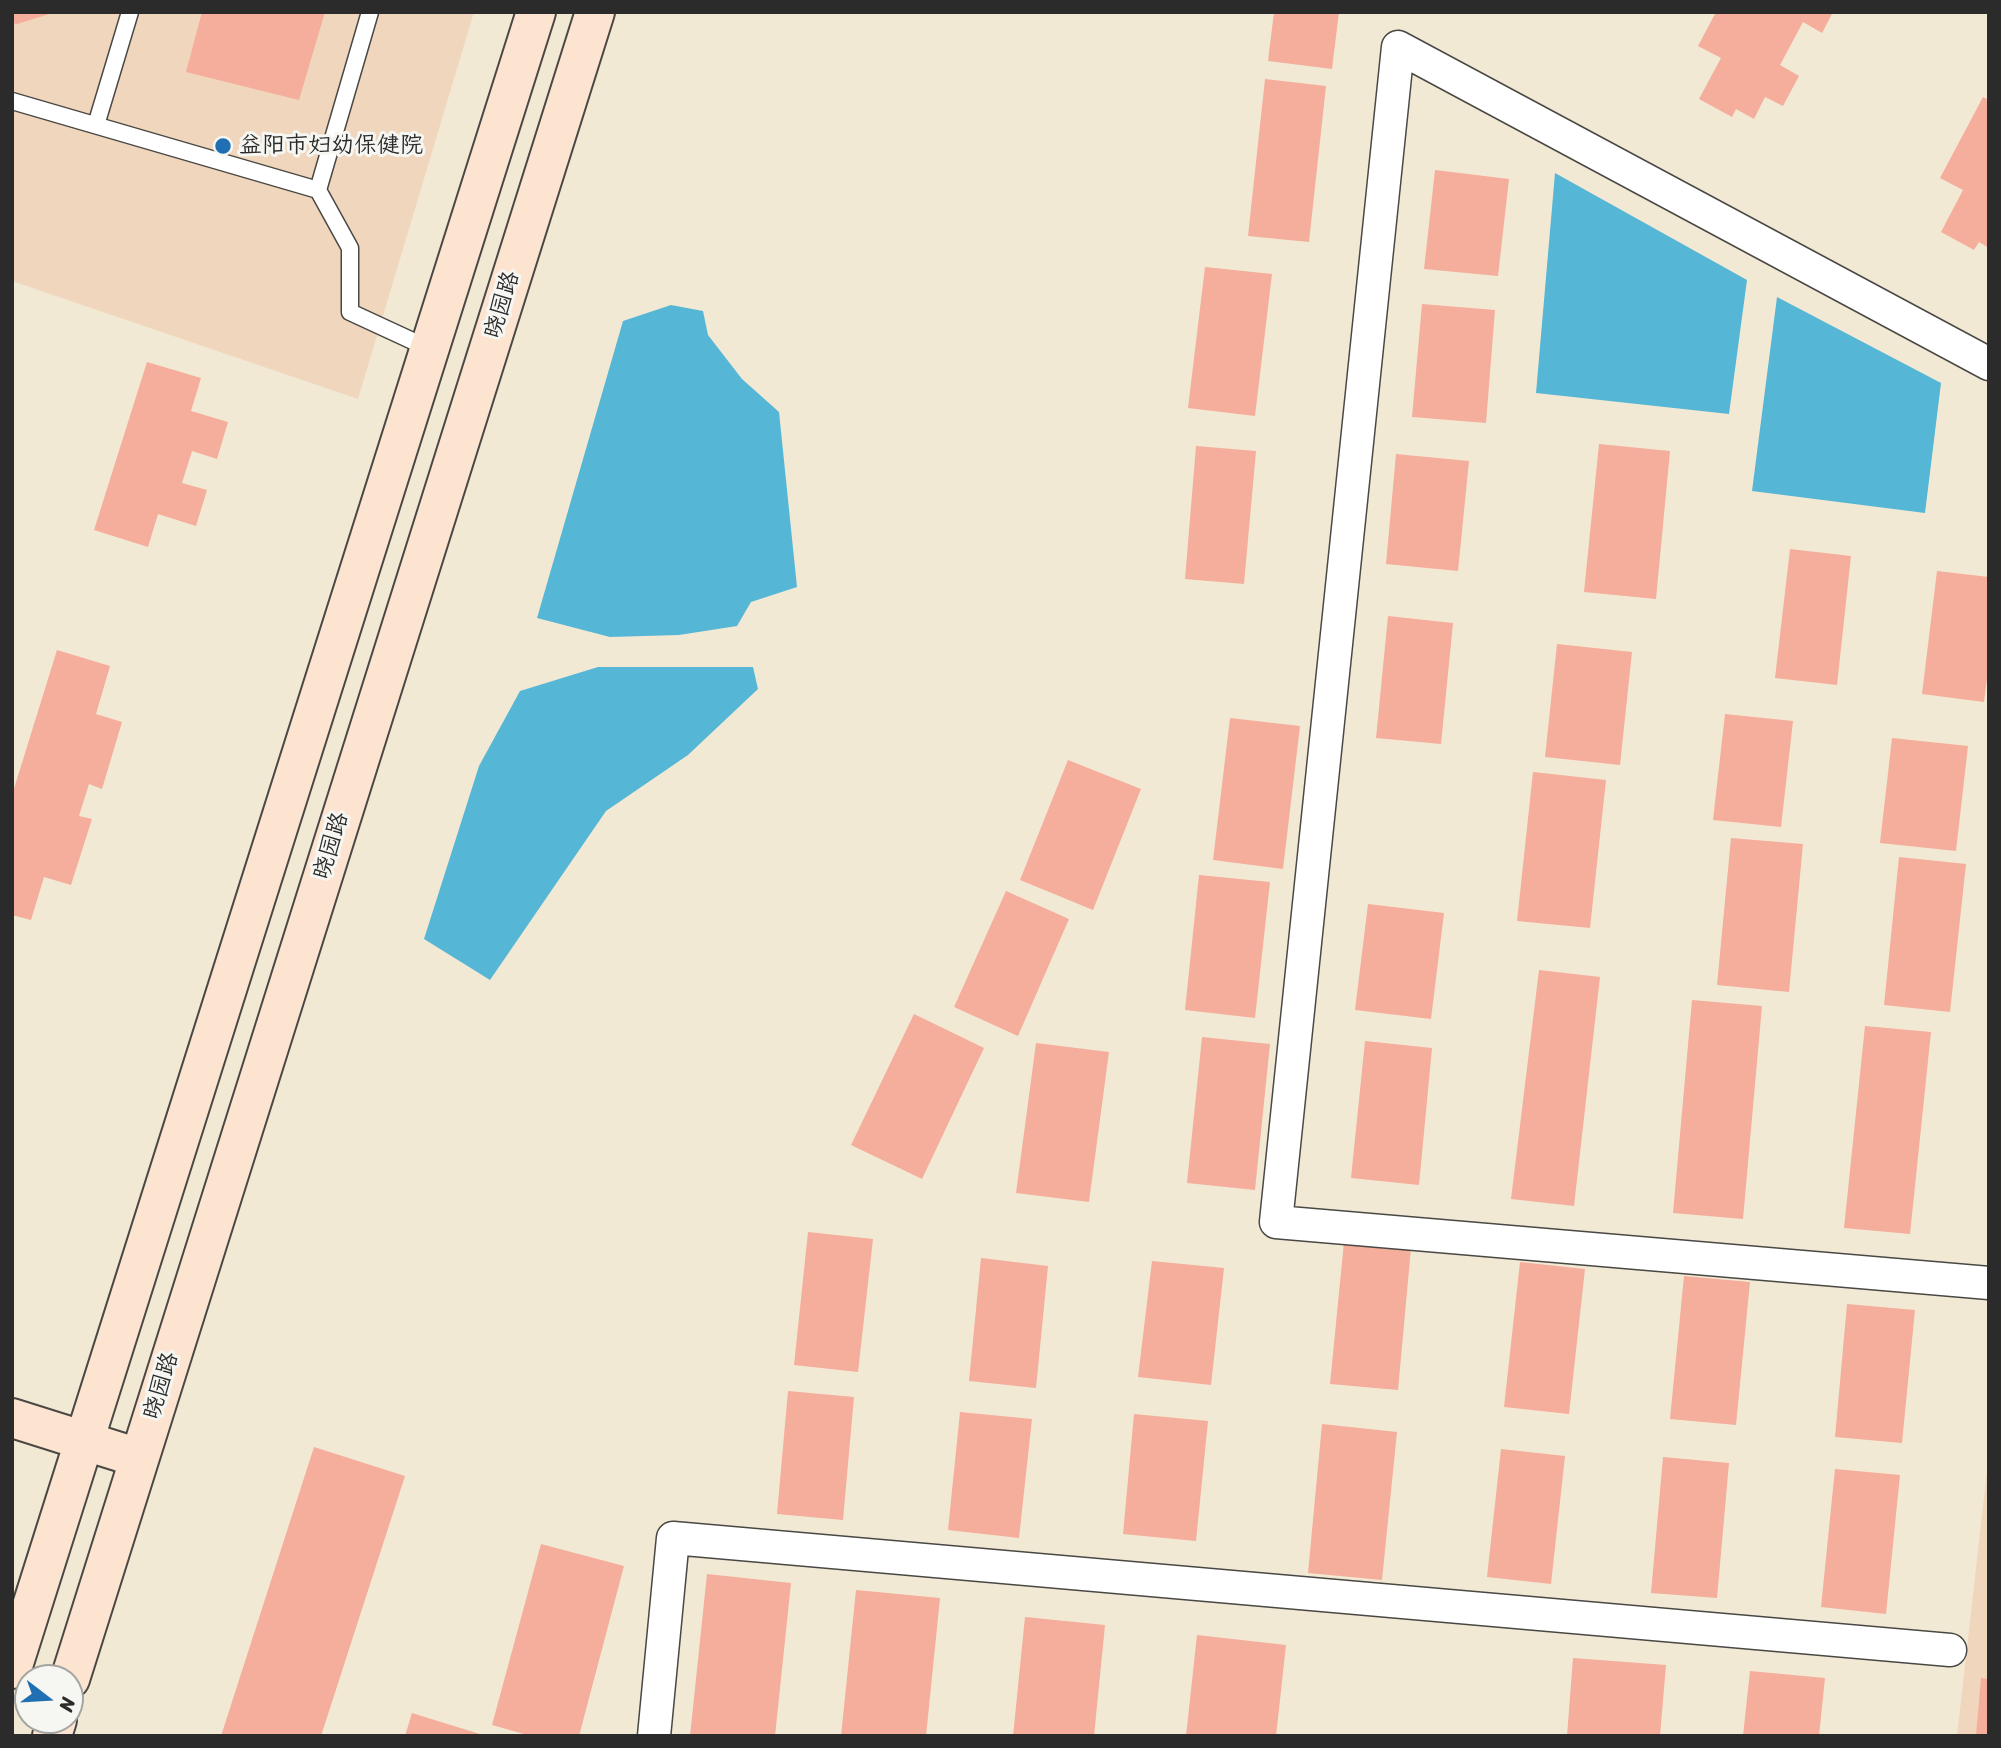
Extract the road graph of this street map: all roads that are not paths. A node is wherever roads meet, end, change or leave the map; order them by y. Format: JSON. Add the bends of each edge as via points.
{"nodes":[{"id":1,"x":130,"y":12,"type":"edge"},
{"id":2,"x":370,"y":12,"type":"edge"},
{"id":3,"x":536,"y":12,"type":"edge"},
{"id":4,"x":595,"y":12,"type":"edge"},
{"id":5,"x":12,"y":101,"type":"edge"},
{"id":6,"x":96,"y":125,"type":"junction"},
{"id":7,"x":318,"y":190,"type":"junction"},
{"id":8,"x":430,"y":349,"type":"junction"},
{"id":9,"x":1989,"y":364,"type":"edge"},
{"id":10,"x":1989,"y":1283,"type":"edge"},
{"id":11,"x":12,"y":1418,"type":"edge"},
{"id":12,"x":84,"y":1441,"type":"junction"},
{"id":13,"x":139,"y":1458,"type":"junction"},
{"id":14,"x":1950,"y":1650,"type":"dead end"},
{"id":15,"x":75,"y":1664,"type":"edge"},
{"id":16,"x":12,"y":1669,"type":"edge"},
{"id":17,"x":654,"y":1736,"type":"edge"}],
"edges":[{"from":1,"to":6,"type":"lane"},
{"from":2,"to":7,"type":"lane"},
{"from":3,"to":8,"type":"street"},
{"from":4,"to":13,"type":"street","name":"晓园路"},
{"from":5,"to":6,"type":"lane"},
{"from":6,"to":7,"type":"lane"},
{"from":7,"to":8,"type":"lane","via":[[350,248],[350,312]]},
{"from":8,"to":12,"type":"street"},
{"from":9,"to":10,"type":"street","via":[[1398,47],[1276,1222]]},
{"from":11,"to":12,"type":"street"},
{"from":12,"to":13,"type":"street"},
{"from":12,"to":16,"type":"street"},
{"from":13,"to":15,"type":"street","name":"晓园路"},
{"from":14,"to":17,"type":"street","via":[[673,1538]]}]}
